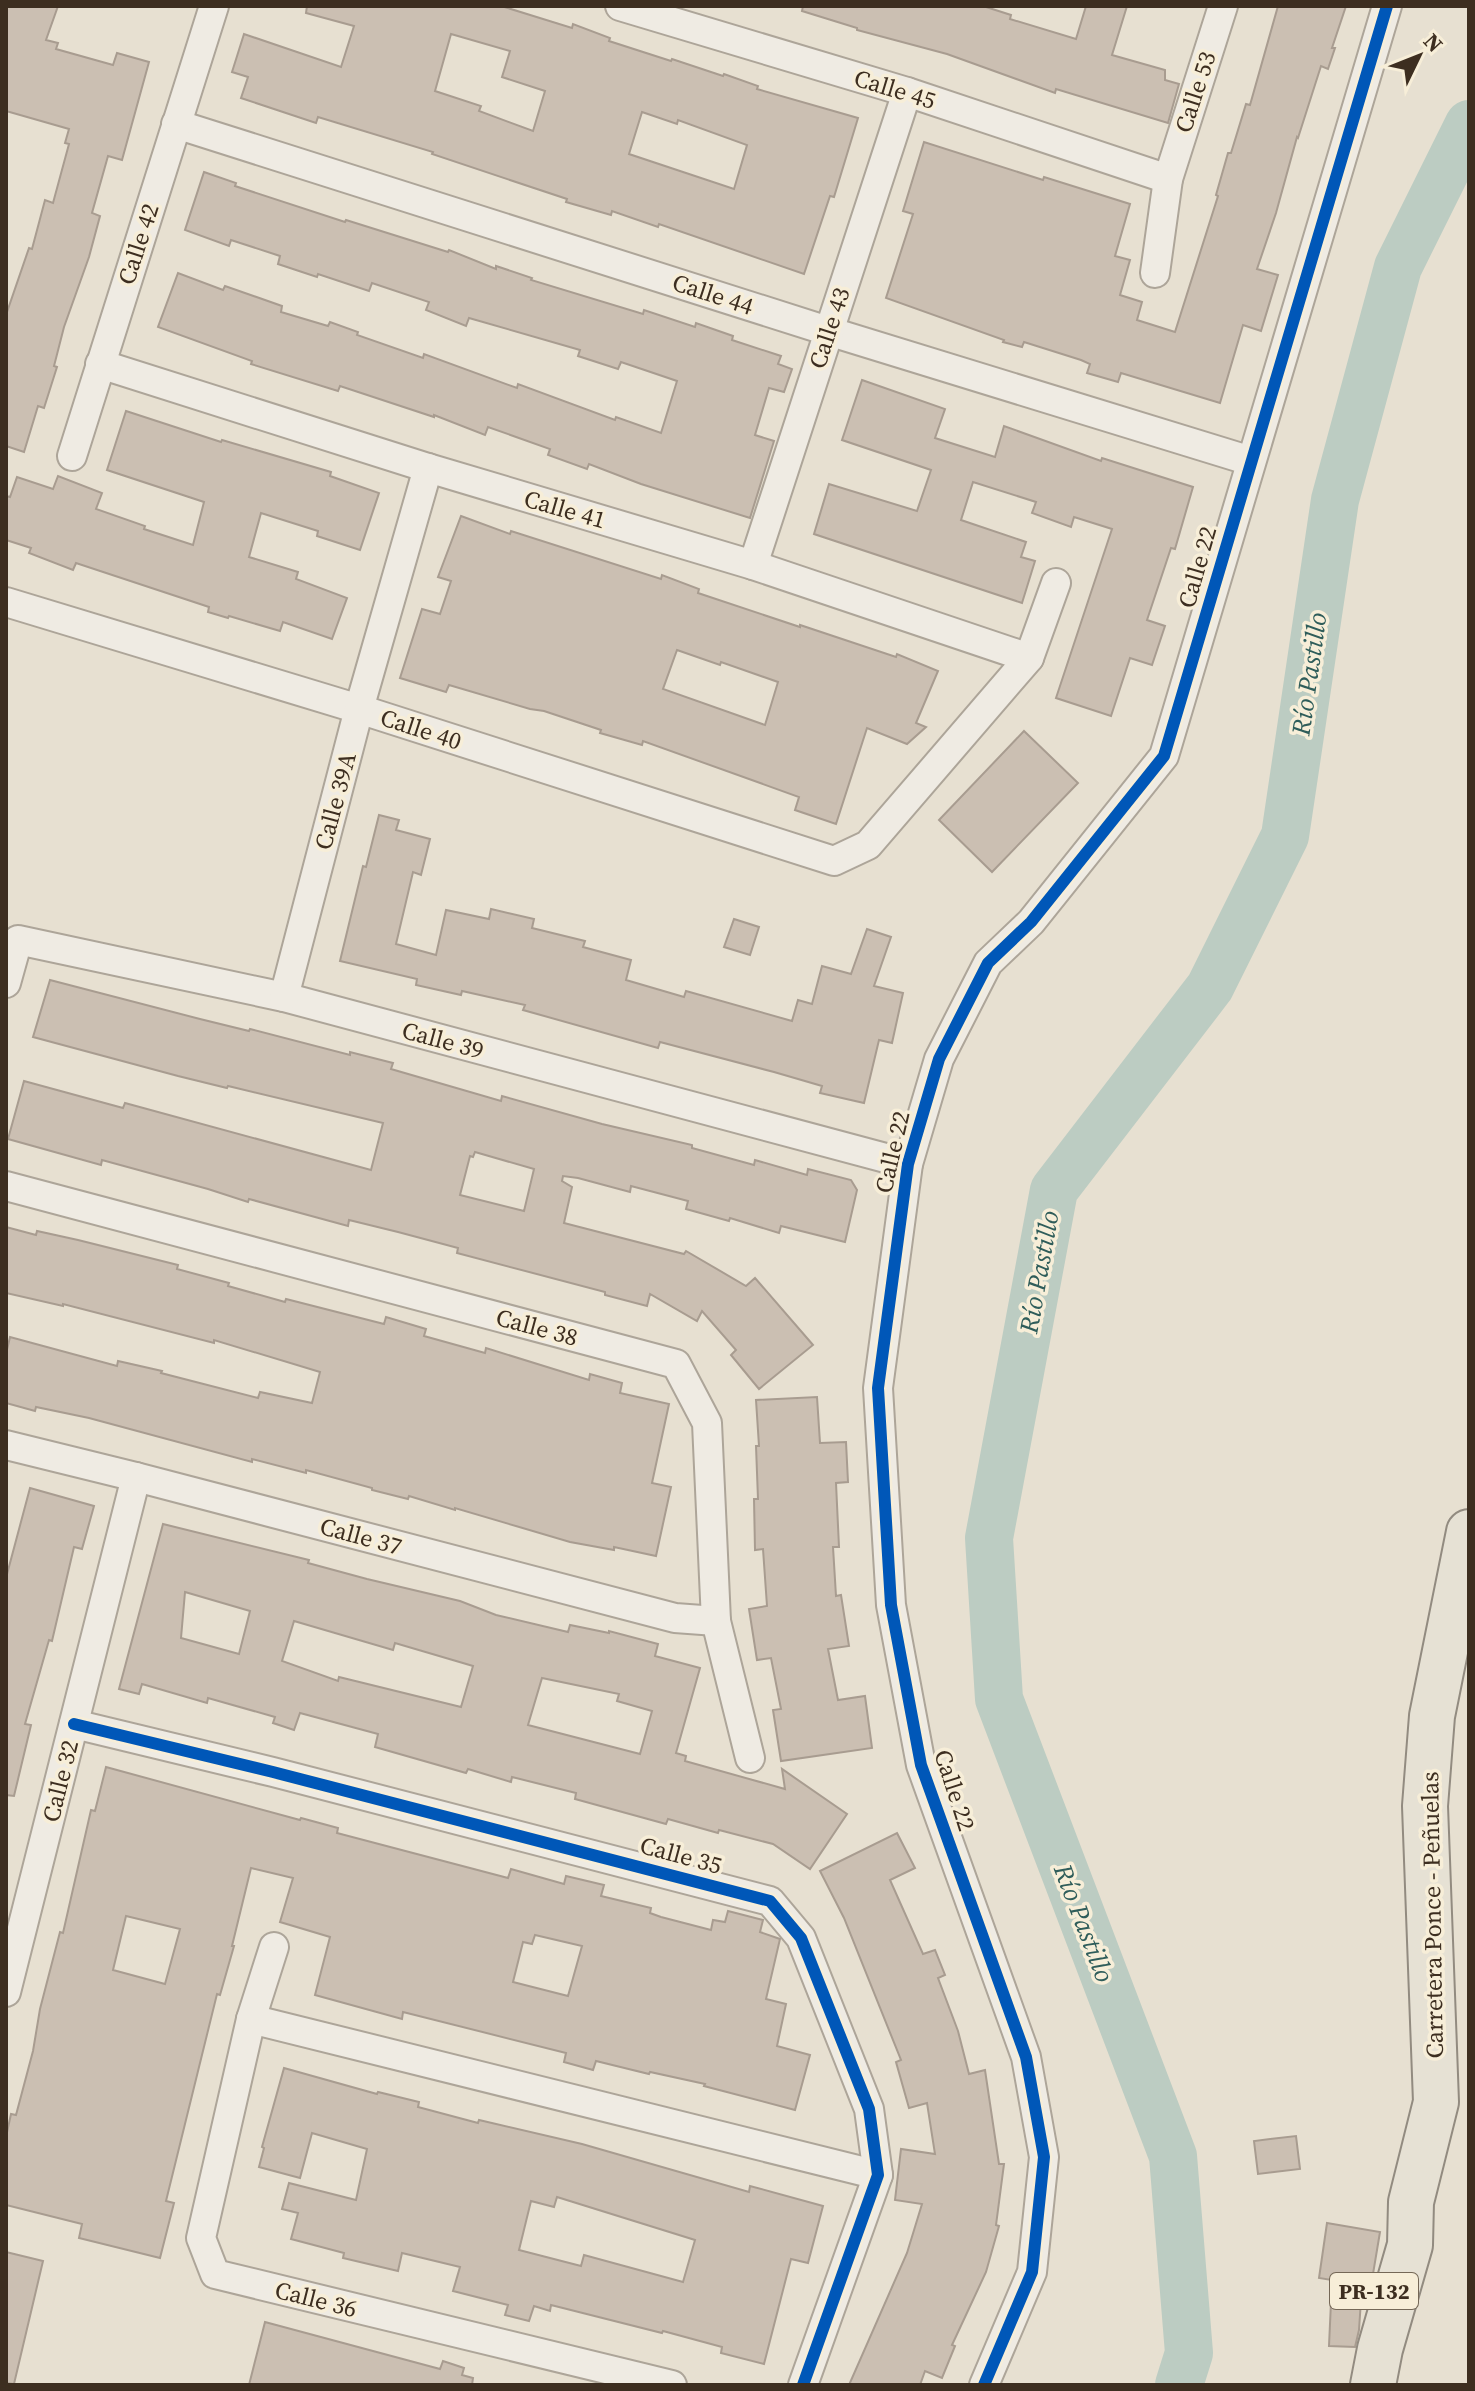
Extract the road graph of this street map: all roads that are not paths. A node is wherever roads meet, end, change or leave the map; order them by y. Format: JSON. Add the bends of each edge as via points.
{"nodes":[{"id":1,"x":214,"y":6,"type":"edge"},
{"id":2,"x":620,"y":6,"type":"edge"},
{"id":3,"x":1223,"y":6,"type":"edge"},
{"id":4,"x":1387,"y":6,"type":"edge"},
{"id":5,"x":907,"y":92,"type":"junction"},
{"id":6,"x":176,"y":124,"type":"junction"},
{"id":7,"x":1168,"y":179,"type":"junction"},
{"id":8,"x":1155,"y":273,"type":"dead end"},
{"id":9,"x":828,"y":331,"type":"junction"},
{"id":10,"x":100,"y":364,"type":"junction"},
{"id":11,"x":72,"y":456,"type":"dead end"},
{"id":12,"x":1251,"y":461,"type":"junction"},
{"id":13,"x":428,"y":468,"type":"junction"},
{"id":14,"x":753,"y":565,"type":"junction"},
{"id":15,"x":1056,"y":583,"type":"dead end"},
{"id":16,"x":6,"y":602,"type":"edge"},
{"id":17,"x":1029,"y":658,"type":"junction"},
{"id":18,"x":359,"y":709,"type":"junction"},
{"id":19,"x":6,"y":983,"type":"edge"},
{"id":20,"x":284,"y":997,"type":"junction"},
{"id":21,"x":908,"y":1164,"type":"junction"},
{"id":22,"x":6,"y":1186,"type":"edge"},
{"id":23,"x":6,"y":1445,"type":"edge"},
{"id":24,"x":136,"y":1477,"type":"junction"},
{"id":25,"x":1469,"y":1532,"type":"edge"},
{"id":26,"x":716,"y":1621,"type":"junction"},
{"id":27,"x":74,"y":1724,"type":"junction"},
{"id":28,"x":750,"y":1758,"type":"dead end"},
{"id":29,"x":274,"y":1947,"type":"dead end"},
{"id":30,"x":6,"y":1992,"type":"edge"},
{"id":31,"x":251,"y":2019,"type":"junction"},
{"id":32,"x":878,"y":2175,"type":"junction"},
{"id":33,"x":1411,"y":2202,"type":"junction"},
{"id":34,"x":672,"y":2385,"type":"edge"},
{"id":35,"x":803,"y":2385,"type":"edge"},
{"id":36,"x":984,"y":2385,"type":"edge"},
{"id":37,"x":1350,"y":2385,"type":"edge"},
{"id":38,"x":1373,"y":2385,"type":"edge"}],
"edges":[{"from":1,"to":6,"type":"street","name":"Calle 42"},
{"from":2,"to":5,"type":"street","name":"Calle 45"},
{"from":3,"to":7,"type":"street","name":"Calle 53"},
{"from":4,"to":12,"type":"street","name":"Calle 22"},
{"from":5,"to":7,"type":"street","name":"Calle 45"},
{"from":5,"to":9,"type":"street","name":"Calle 43"},
{"from":6,"to":9,"type":"street","name":"Calle 44"},
{"from":6,"to":10,"type":"street","name":"Calle 42"},
{"from":7,"to":8,"type":"street","name":"Calle 53"},
{"from":9,"to":12,"type":"street","name":"Calle 44"},
{"from":9,"to":14,"type":"street","name":"Calle 43"},
{"from":10,"to":11,"type":"street","name":"Calle 42"},
{"from":10,"to":13,"type":"street","name":"Calle 41"},
{"from":12,"to":21,"type":"street","name":"Calle 22","via":[[1164,756],[1031,922],[988,963],[939,1059]]},
{"from":13,"to":14,"type":"street","name":"Calle 41"},
{"from":13,"to":18,"type":"street","name":"Calle 39A"},
{"from":14,"to":17,"type":"street","name":"Calle 41"},
{"from":15,"to":17,"type":"street"},
{"from":16,"to":18,"type":"street","name":"Calle 40"},
{"from":17,"to":18,"type":"street","name":"Calle 40","via":[[868,845],[834,861]]},
{"from":18,"to":20,"type":"street","name":"Calle 39A"},
{"from":19,"to":20,"type":"street","name":"Calle 39","via":[[18,940]]},
{"from":20,"to":21,"type":"street","name":"Calle 39"},
{"from":21,"to":36,"type":"street","name":"Calle 22","via":[[878,1388],[891,1605],[921,1765],[1026,2057],[1044,2157],[1032,2272]]},
{"from":22,"to":26,"type":"street","name":"Calle 38","via":[[676,1364],[707,1423]]},
{"from":23,"to":24,"type":"street","name":"Calle 37"},
{"from":24,"to":26,"type":"street","name":"Calle 37","via":[[675,1618]]},
{"from":24,"to":27,"type":"street","name":"Calle 32"},
{"from":25,"to":33,"type":"main road","name":"Carretera Ponce - Peñuelas","number":"PR-132","via":[[1432,1716],[1425,1806],[1436,2102]]},
{"from":26,"to":28,"type":"street","name":"Calle 38"},
{"from":27,"to":30,"type":"street","name":"Calle 32"},
{"from":27,"to":32,"type":"street","name":"Calle 35","via":[[770,1901],[801,1938],[869,2109]]},
{"from":29,"to":31,"type":"street","name":"Calle 36"},
{"from":31,"to":32,"type":"street"},
{"from":31,"to":34,"type":"street","name":"Calle 36","via":[[201,2238],[215,2274]]},
{"from":32,"to":35,"type":"street","name":"Calle 35"},
{"from":33,"to":37,"type":"main road","name":"Carretera Ponce - Peñuelas","number":"PR-132","via":[[1386,2244]]},
{"from":33,"to":38,"type":"main road","name":"Carretera Ponce - Peñuelas","number":"PR-132","via":[[1410,2245]]}]}
